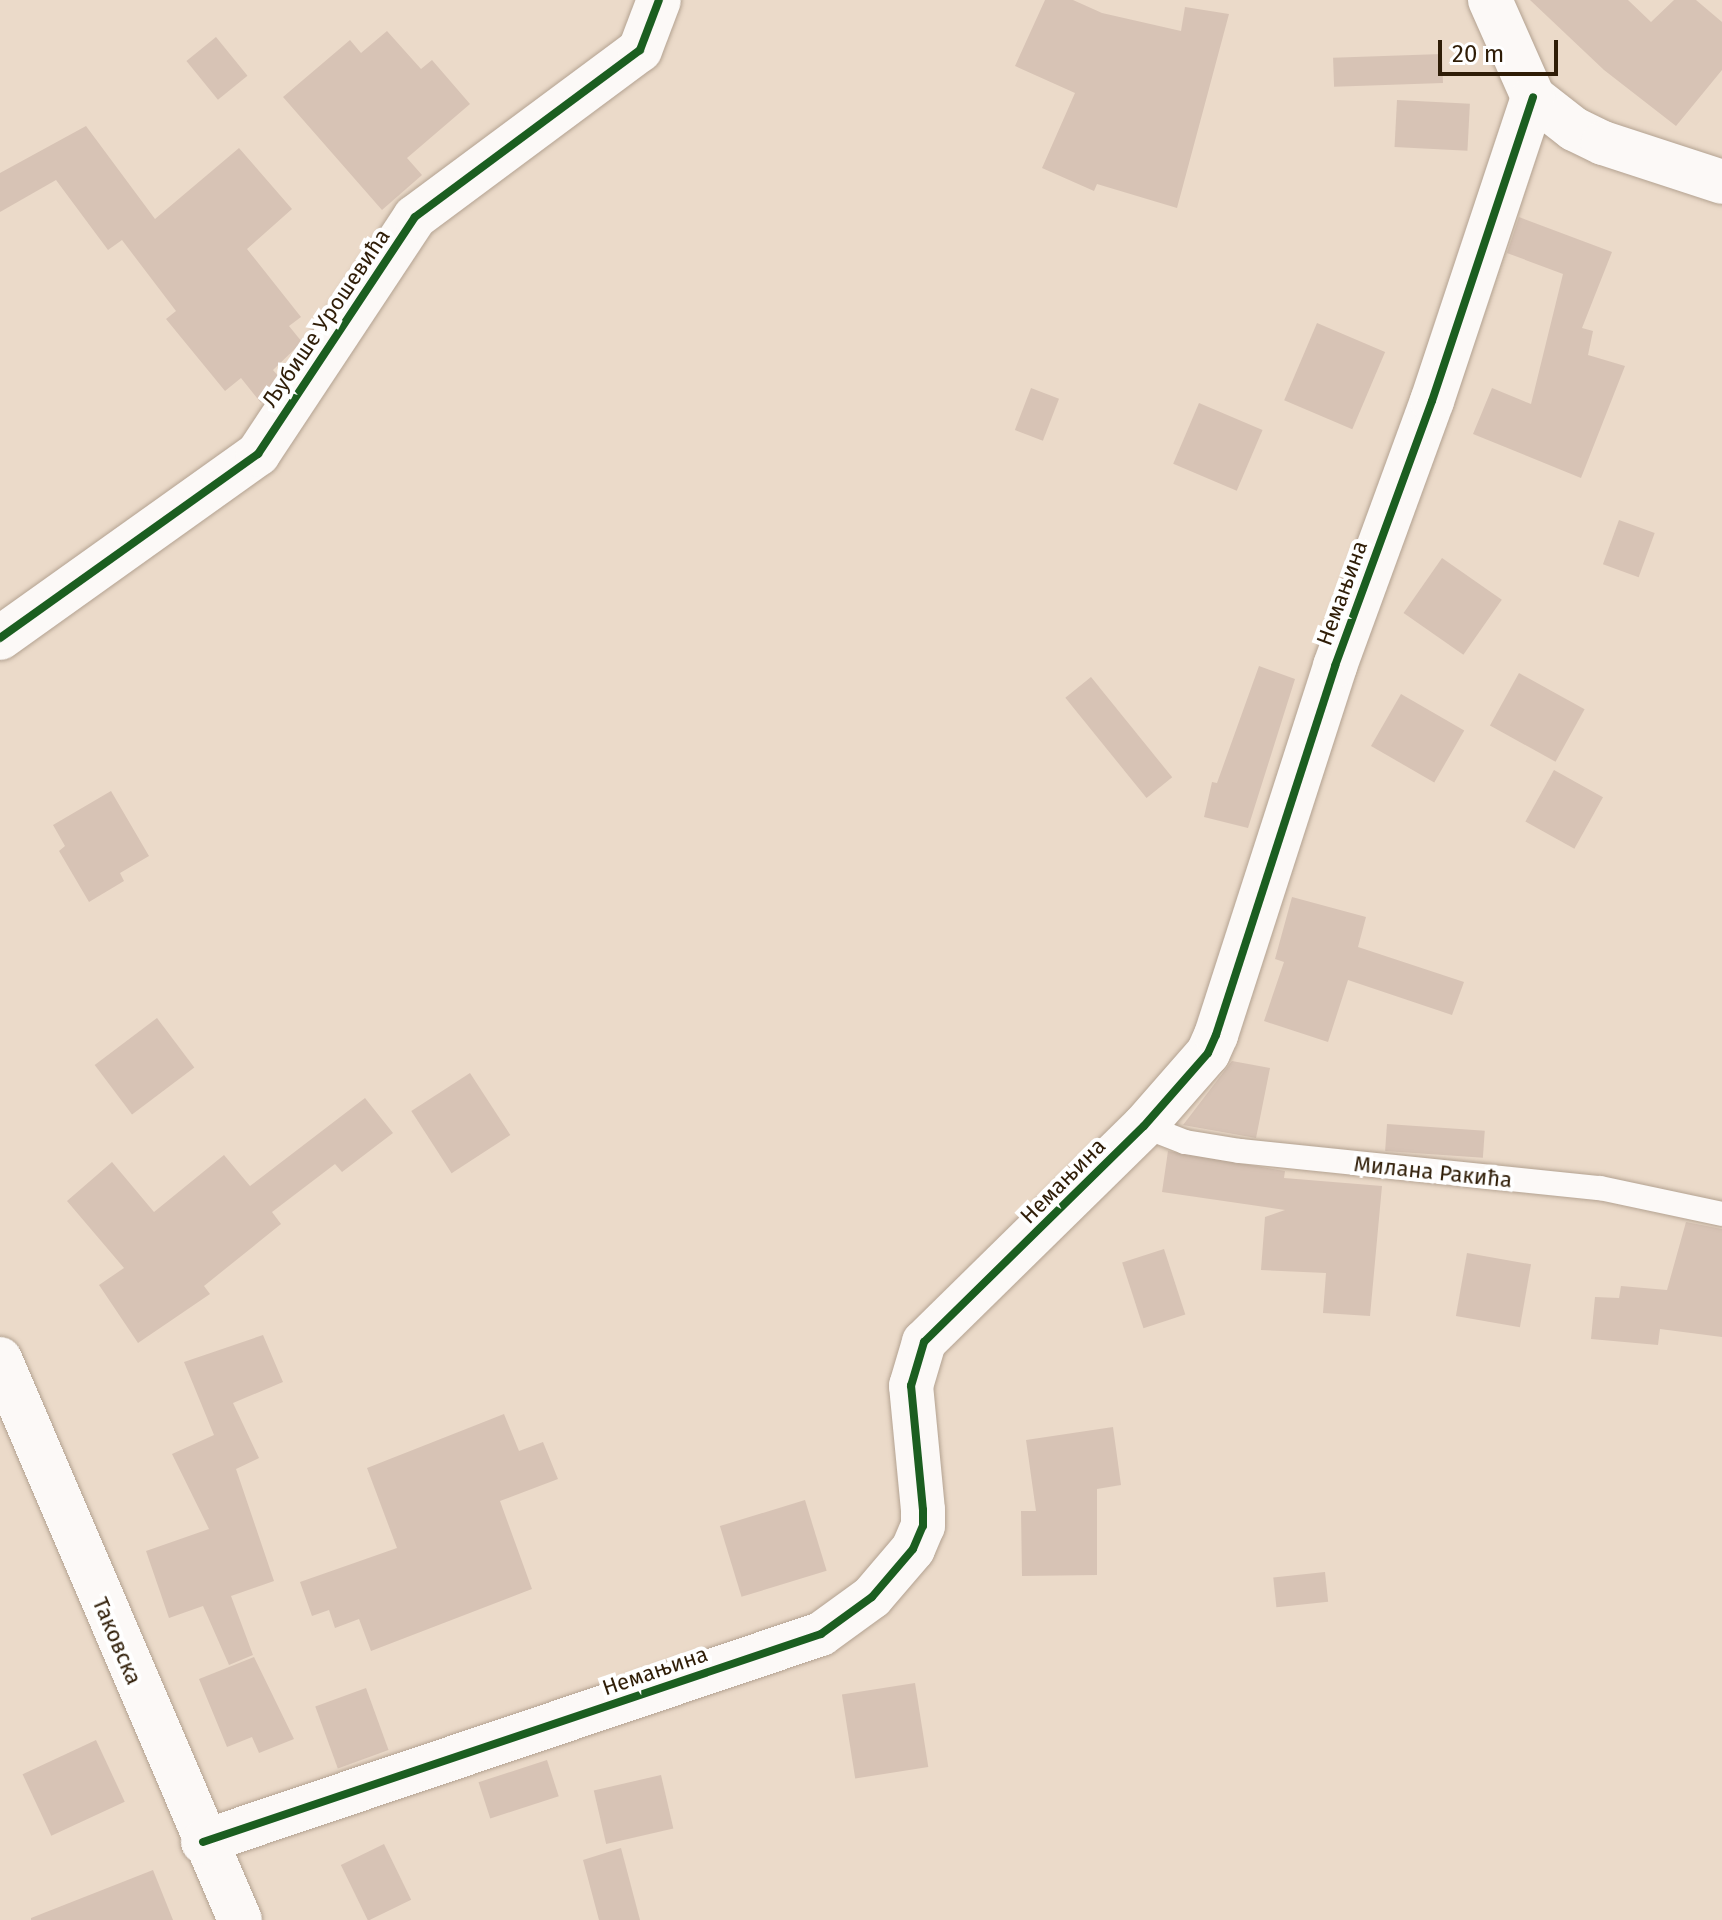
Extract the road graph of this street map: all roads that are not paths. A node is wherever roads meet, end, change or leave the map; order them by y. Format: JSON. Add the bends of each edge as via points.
{"nodes":[{"id":1,"x":659,"y":0,"type":"edge"},
{"id":2,"x":1490,"y":0,"type":"edge"},
{"id":3,"x":1533,"y":97,"type":"junction"},
{"id":4,"x":1722,"y":182,"type":"edge"},
{"id":5,"x":0,"y":638,"type":"edge"},
{"id":6,"x":1144,"y":1126,"type":"junction"},
{"id":7,"x":1722,"y":1214,"type":"edge"},
{"id":8,"x":0,"y":1359,"type":"edge"},
{"id":9,"x":203,"y":1842,"type":"junction"},
{"id":10,"x":240,"y":1920,"type":"edge"}],
"edges":[{"from":1,"to":5,"type":"street","name":"Љубише Урошевића","via":[[640,50],[415,217],[258,454]]},
{"from":2,"to":3,"type":"street"},
{"from":3,"to":4,"type":"street","via":[[1574,129],[1603,143]]},
{"from":3,"to":6,"type":"street","name":"Немањина","via":[[1432,401],[1335,666],[1216,1035],[1208,1053]]},
{"from":6,"to":7,"type":"lane","name":"Милана Ракића","via":[[1185,1142],[1240,1151],[1600,1188]]},
{"from":6,"to":9,"type":"street","name":"Немањина","via":[[924,1342],[915,1359],[911,1420],[923,1526],[913,1549],[872,1597],[821,1634]]},
{"from":8,"to":9,"type":"street","name":"Таковска"},
{"from":9,"to":10,"type":"street","name":"Таковска"}]}
